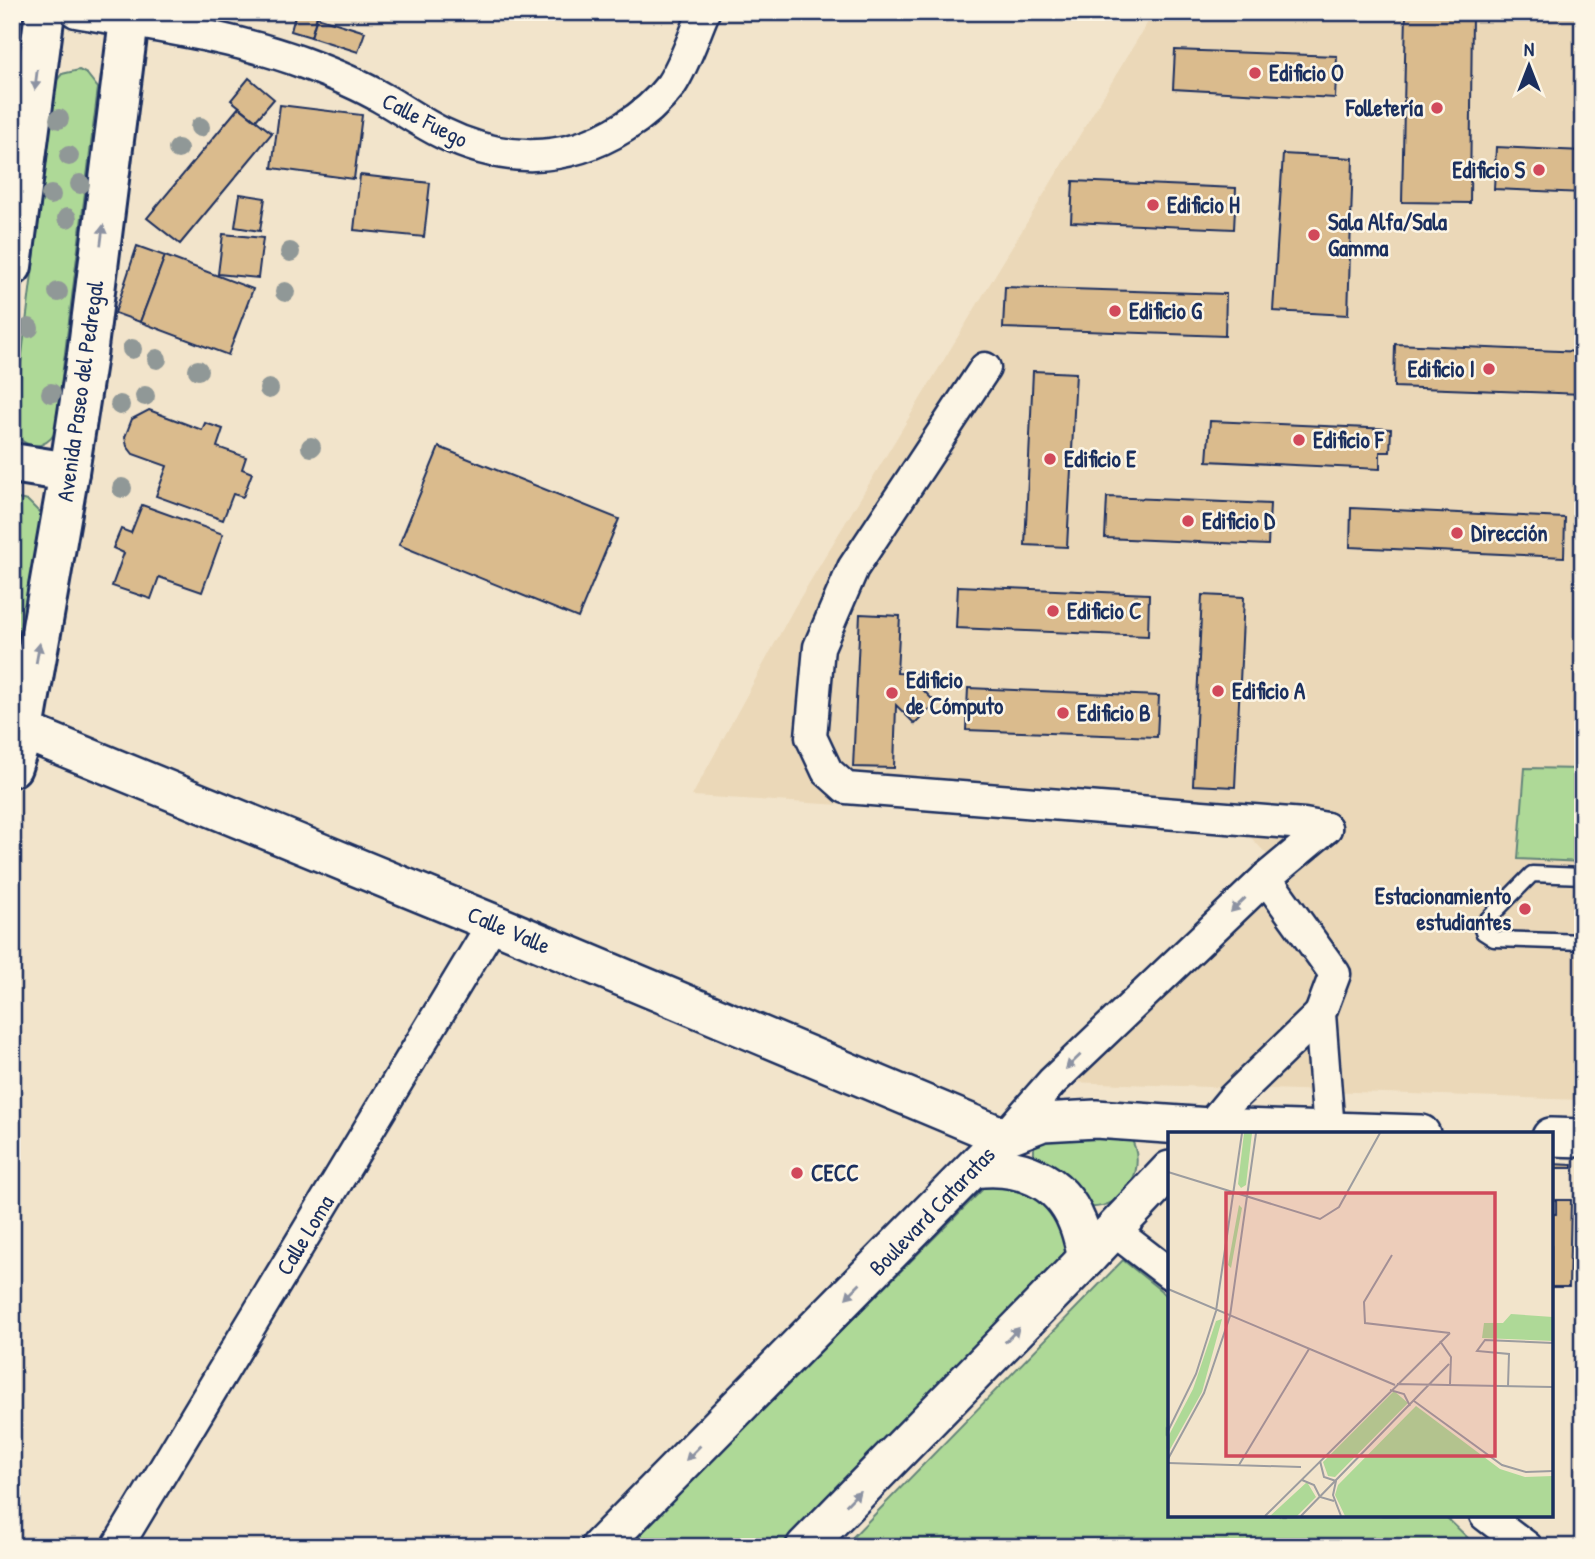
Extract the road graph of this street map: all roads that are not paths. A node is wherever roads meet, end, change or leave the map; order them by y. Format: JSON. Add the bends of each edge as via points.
{"nodes":[{"id":1,"x":45,"y":12,"type":"edge"},
{"id":2,"x":76,"y":12,"type":"edge"},
{"id":3,"x":704,"y":12,"type":"edge"},
{"id":4,"x":129,"y":17,"type":"edge"},
{"id":5,"x":12,"y":267,"type":"edge"},
{"id":6,"x":985,"y":368,"type":"dead end"},
{"id":7,"x":12,"y":463,"type":"edge"},
{"id":8,"x":69,"y":472,"type":"junction"},
{"id":9,"x":18,"y":728,"type":"edge"},
{"id":10,"x":12,"y":767,"type":"edge"},
{"id":11,"x":1583,"y":876,"type":"edge"},
{"id":12,"x":1266,"y":878,"type":"junction"},
{"id":13,"x":493,"y":923,"type":"junction"},
{"id":14,"x":1583,"y":942,"type":"edge"},
{"id":15,"x":1320,"y":1014,"type":"junction"},
{"id":16,"x":1206,"y":1131,"type":"edge"},
{"id":17,"x":1329,"y":1131,"type":"junction"},
{"id":18,"x":1360,"y":1132,"type":"edge"},
{"id":19,"x":1553,"y":1137,"type":"edge"},
{"id":20,"x":1004,"y":1138,"type":"junction"},
{"id":21,"x":1583,"y":1138,"type":"edge"},
{"id":22,"x":975,"y":1169,"type":"junction"},
{"id":23,"x":1168,"y":1172,"type":"edge"},
{"id":24,"x":1113,"y":1230,"type":"junction"},
{"id":25,"x":1087,"y":1258,"type":"junction"},
{"id":26,"x":1168,"y":1272,"type":"edge"},
{"id":27,"x":1488,"y":1517,"type":"edge"},
{"id":28,"x":117,"y":1547,"type":"edge"},
{"id":29,"x":600,"y":1547,"type":"edge"},
{"id":30,"x":805,"y":1547,"type":"edge"},
{"id":31,"x":1527,"y":1547,"type":"edge"}],
"edges":[{"from":1,"to":5,"type":"main road","one_way":true},
{"from":2,"to":4,"type":"street","name":"Calle Fuego"},
{"from":3,"to":4,"type":"street","name":"Calle Fuego","via":[[672,83],[652,107],[595,144],[535,155],[465,143],[379,96],[270,52]]},
{"from":8,"to":4,"type":"main road","name":"Avenida Paseo del Pedregal","one_way":true},
{"from":6,"to":12,"type":"street","name":"Boulevard Cataratas","via":[[853,568],[818,647],[811,737],[827,771],[846,788],[1326,828]]},
{"from":7,"to":8,"type":"main road"},
{"from":9,"to":8,"type":"main road","name":"Avenida Paseo del Pedregal","one_way":true},
{"from":9,"to":10,"type":"main road","name":"Avenida Paseo del Pedregal"},
{"from":9,"to":13,"type":"street","name":"Calle Valle"},
{"from":11,"to":14,"type":"lane","via":[[1532,874],[1481,926],[1494,939]]},
{"from":12,"to":15,"type":"street","via":[[1335,974]]},
{"from":12,"to":20,"type":"street","name":"Boulevard Cataratas","one_way":true,"via":[[1052,1082]]},
{"from":13,"to":20,"type":"street","name":"Calle Valle"},
{"from":13,"to":28,"type":"street","name":"Calle Loma"},
{"from":15,"to":16,"type":"street","via":[[1233,1098]]},
{"from":15,"to":17,"type":"street"},
{"from":16,"to":17,"type":"street"},
{"from":16,"to":20,"type":"street","via":[[1096,1119],[1043,1122]]},
{"from":17,"to":18,"type":"street"},
{"from":19,"to":21,"type":"street"},
{"from":20,"to":22,"type":"street","name":"Boulevard Cataratas"},
{"from":22,"to":25,"type":"street","via":[[992,1166],[1027,1172],[1057,1191],[1078,1223]]},
{"from":22,"to":29,"type":"street","name":"Boulevard Cataratas","one_way":true},
{"from":23,"to":24,"type":"street"},
{"from":24,"to":25,"type":"street"},
{"from":24,"to":26,"type":"street"},
{"from":30,"to":25,"type":"street","one_way":true},
{"from":27,"to":31,"type":"street"}]}
